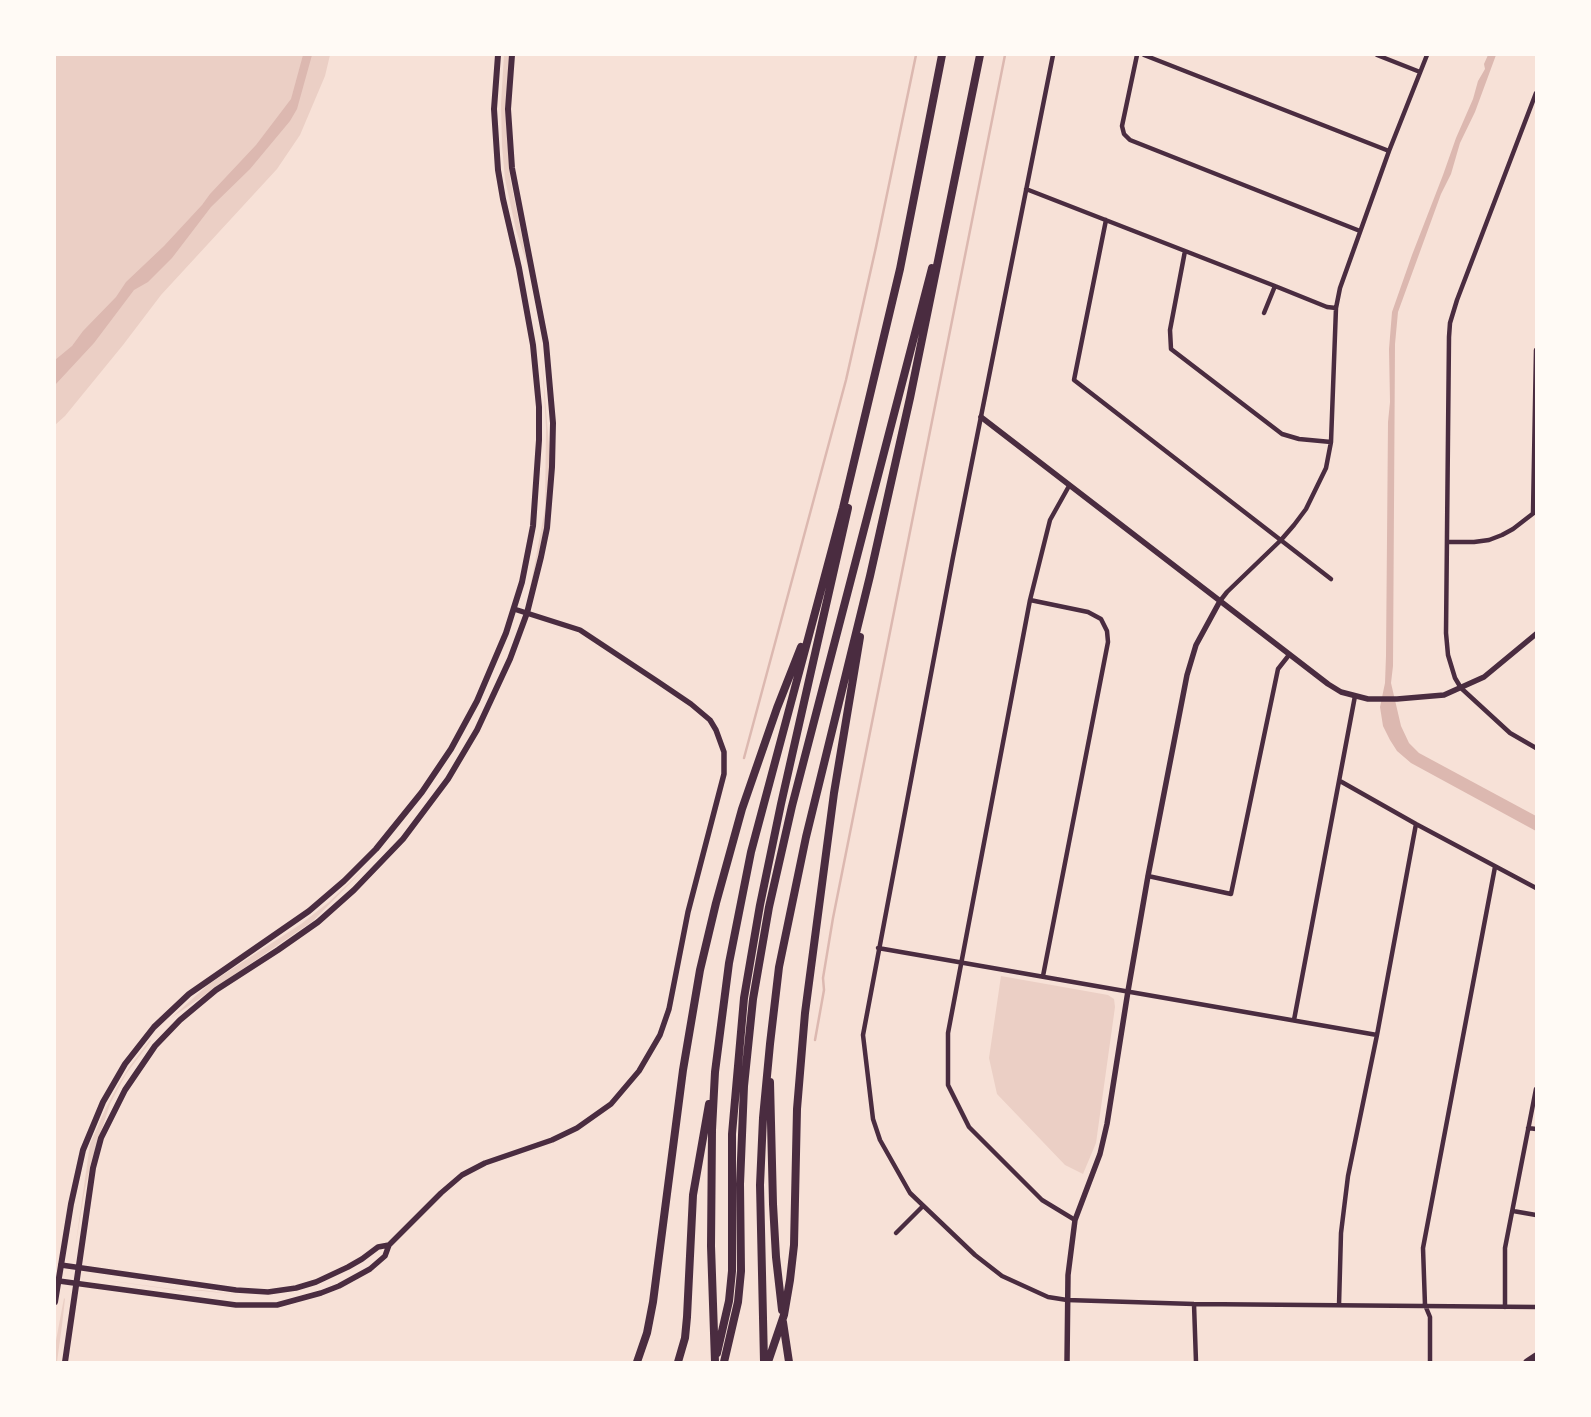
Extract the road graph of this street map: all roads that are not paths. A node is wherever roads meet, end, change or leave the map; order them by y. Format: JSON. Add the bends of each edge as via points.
{"nodes":[{"id":1,"x":498,"y":55,"type":"edge"},
{"id":2,"x":512,"y":55,"type":"edge"},
{"id":3,"x":942,"y":55,"type":"edge"},
{"id":4,"x":980,"y":55,"type":"edge"},
{"id":5,"x":1053,"y":55,"type":"edge"},
{"id":6,"x":1137,"y":55,"type":"edge"},
{"id":7,"x":1144,"y":55,"type":"edge"},
{"id":8,"x":1377,"y":55,"type":"edge"},
{"id":9,"x":1427,"y":55,"type":"edge"},
{"id":10,"x":1420,"y":72,"type":"junction"},
{"id":11,"x":1536,"y":93,"type":"edge"},
{"id":12,"x":1389,"y":151,"type":"junction"},
{"id":13,"x":956,"y":175,"type":"junction"},
{"id":14,"x":1026,"y":189,"type":"junction"},
{"id":15,"x":1106,"y":220,"type":"junction"},
{"id":16,"x":1360,"y":231,"type":"junction"},
{"id":17,"x":1185,"y":252,"type":"junction"},
{"id":18,"x":900,"y":269,"type":"junction"},
{"id":19,"x":1274,"y":286,"type":"junction"},
{"id":20,"x":1336,"y":308,"type":"junction"},
{"id":21,"x":1264,"y":314,"type":"dead end"},
{"id":22,"x":1536,"y":350,"type":"edge"},
{"id":23,"x":981,"y":417,"type":"junction"},
{"id":24,"x":1331,"y":442,"type":"junction"},
{"id":25,"x":1069,"y":486,"type":"junction"},
{"id":26,"x":1535,"y":512,"type":"edge"},
{"id":27,"x":1281,"y":540,"type":"junction"},
{"id":28,"x":1448,"y":542,"type":"junction"},
{"id":29,"x":870,"y":576,"type":"junction"},
{"id":30,"x":1331,"y":579,"type":"dead end"},
{"id":31,"x":1030,"y":600,"type":"junction"},
{"id":32,"x":1220,"y":601,"type":"junction"},
{"id":33,"x":514,"y":609,"type":"junction"},
{"id":34,"x":814,"y":612,"type":"junction"},
{"id":35,"x":527,"y":613,"type":"junction"},
{"id":36,"x":1536,"y":634,"type":"edge"},
{"id":37,"x":1289,"y":655,"type":"junction"},
{"id":38,"x":1462,"y":688,"type":"junction"},
{"id":39,"x":1355,"y":696,"type":"junction"},
{"id":40,"x":1536,"y":748,"type":"edge"},
{"id":41,"x":1340,"y":780,"type":"junction"},
{"id":42,"x":1416,"y":824,"type":"junction"},
{"id":43,"x":1494,"y":867,"type":"junction"},
{"id":44,"x":1148,"y":876,"type":"junction"},
{"id":45,"x":1536,"y":888,"type":"edge"},
{"id":46,"x":878,"y":948,"type":"junction"},
{"id":47,"x":960,"y":962,"type":"junction"},
{"id":48,"x":1043,"y":976,"type":"junction"},
{"id":49,"x":1128,"y":991,"type":"junction"},
{"id":50,"x":1294,"y":1020,"type":"junction"},
{"id":51,"x":1377,"y":1034,"type":"junction"},
{"id":52,"x":770,"y":1044,"type":"junction"},
{"id":53,"x":715,"y":1072,"type":"junction"},
{"id":54,"x":1536,"y":1089,"type":"edge"},
{"id":55,"x":1528,"y":1128,"type":"junction"},
{"id":56,"x":1536,"y":1129,"type":"edge"},
{"id":57,"x":923,"y":1206,"type":"junction"},
{"id":58,"x":1513,"y":1211,"type":"junction"},
{"id":59,"x":1536,"y":1215,"type":"edge"},
{"id":60,"x":1076,"y":1220,"type":"junction"},
{"id":61,"x":896,"y":1233,"type":"dead end"},
{"id":62,"x":389,"y":1246,"type":"junction"},
{"id":63,"x":58,"y":1265,"type":"edge"},
{"id":64,"x":78,"y":1268,"type":"junction"},
{"id":65,"x":57,"y":1281,"type":"edge"},
{"id":66,"x":76,"y":1284,"type":"junction"},
{"id":67,"x":1067,"y":1300,"type":"junction"},
{"id":68,"x":55,"y":1302,"type":"edge"},
{"id":69,"x":1194,"y":1304,"type":"junction"},
{"id":70,"x":1339,"y":1305,"type":"junction"},
{"id":71,"x":1425,"y":1306,"type":"junction"},
{"id":72,"x":1505,"y":1307,"type":"junction"},
{"id":73,"x":1536,"y":1308,"type":"edge"},
{"id":74,"x":1536,"y":1356,"type":"edge"},
{"id":75,"x":65,"y":1362,"type":"edge"},
{"id":76,"x":637,"y":1362,"type":"edge"},
{"id":77,"x":678,"y":1362,"type":"edge"},
{"id":78,"x":715,"y":1362,"type":"edge"},
{"id":79,"x":724,"y":1362,"type":"edge"},
{"id":80,"x":764,"y":1362,"type":"edge"},
{"id":81,"x":768,"y":1362,"type":"edge"},
{"id":82,"x":789,"y":1362,"type":"edge"},
{"id":83,"x":1068,"y":1362,"type":"edge"},
{"id":84,"x":1196,"y":1362,"type":"edge"},
{"id":85,"x":1430,"y":1362,"type":"edge"},
{"id":86,"x":1527,"y":1362,"type":"edge"}],
"edges":[{"from":1,"to":33,"type":"main road","via":[[494,109],[498,170],[529,322],[539,407],[533,526]]},
{"from":2,"to":35,"type":"main road","via":[[508,109],[512,168],[546,343],[553,424],[546,528]]},
{"from":3,"to":18,"type":"highway"},
{"from":4,"to":13,"type":"highway"},
{"from":5,"to":14,"type":"street"},
{"from":6,"to":16,"type":"street","via":[[1122,126],[1130,140]]},
{"from":7,"to":12,"type":"street"},
{"from":8,"to":10,"type":"street"},
{"from":9,"to":10,"type":"street"},
{"from":10,"to":12,"type":"street"},
{"from":11,"to":28,"type":"street","via":[[1450,323]]},
{"from":12,"to":16,"type":"street"},
{"from":13,"to":29,"type":"highway"},
{"from":13,"to":79,"type":"highway","via":[[768,907],[753,999],[744,1086],[740,1144],[741,1271],[738,1302]]},
{"from":14,"to":15,"type":"street"},
{"from":14,"to":23,"type":"street"},
{"from":15,"to":17,"type":"street"},
{"from":15,"to":27,"type":"street","via":[[1074,380]]},
{"from":16,"to":20,"type":"street"},
{"from":17,"to":19,"type":"street"},
{"from":17,"to":24,"type":"street","via":[[1170,330],[1171,349],[1282,434]]},
{"from":18,"to":34,"type":"highway","via":[[843,508]]},
{"from":18,"to":78,"type":"highway","via":[[892,320],[816,646],[751,952],[735,1085],[731,1167],[732,1271],[729,1301]]},
{"from":19,"to":20,"type":"street"},
{"from":19,"to":21,"type":"street"},
{"from":20,"to":24,"type":"street"},
{"from":22,"to":26,"type":"street"},
{"from":23,"to":25,"type":"street"},
{"from":23,"to":46,"type":"street"},
{"from":24,"to":27,"type":"street","via":[[1326,468],[1317,489],[1306,509]]},
{"from":25,"to":31,"type":"street","via":[[1050,520]]},
{"from":25,"to":32,"type":"street"},
{"from":26,"to":28,"type":"street","via":[[1513,529],[1489,540]]},
{"from":27,"to":30,"type":"street"},
{"from":27,"to":32,"type":"street"},
{"from":28,"to":38,"type":"street","via":[[1447,644],[1451,666]]},
{"from":29,"to":52,"type":"highway","via":[[793,894],[779,967]]},
{"from":29,"to":81,"type":"highway","via":[[834,793],[805,1013],[797,1108],[794,1245],[790,1280],[784,1315]]},
{"from":31,"to":47,"type":"street"},
{"from":31,"to":48,"type":"street","via":[[1088,612],[1101,619],[1107,630],[1108,642]]},
{"from":32,"to":37,"type":"street"},
{"from":32,"to":44,"type":"street","via":[[1201,632],[1190,662]]},
{"from":33,"to":35,"type":"street"},
{"from":33,"to":63,"type":"main road","via":[[488,678],[466,724],[432,778],[392,831],[360,866],[309,911],[177,1005],[154,1027],[125,1064],[103,1102],[83,1150]]},
{"from":34,"to":53,"type":"highway","via":[[739,908],[728,963]]},
{"from":34,"to":76,"type":"highway","via":[[742,809],[708,936],[683,1070],[653,1302]]},
{"from":35,"to":62,"type":"street","via":[[585,633],[701,712],[710,720],[721,741],[725,763],[722,784],[688,912],[669,1009],[660,1035],[639,1071],[610,1104],[577,1128],[484,1163],[462,1175]]},
{"from":35,"to":64,"type":"main road","via":[[510,660],[477,730],[448,779],[403,839],[318,922],[198,1005],[163,1036],[136,1071],[114,1108],[96,1154]]},
{"from":36,"to":38,"type":"street","via":[[1484,677]]},
{"from":37,"to":39,"type":"street","via":[[1328,684]]},
{"from":37,"to":44,"type":"street","via":[[1278,670],[1231,894]]},
{"from":38,"to":39,"type":"street","via":[[1444,695],[1397,699]]},
{"from":38,"to":40,"type":"street","via":[[1510,733]]},
{"from":39,"to":41,"type":"street"},
{"from":41,"to":42,"type":"street"},
{"from":41,"to":50,"type":"street"},
{"from":42,"to":43,"type":"street"},
{"from":42,"to":51,"type":"street"},
{"from":43,"to":45,"type":"street"},
{"from":43,"to":71,"type":"street","via":[[1423,1248]]},
{"from":44,"to":49,"type":"street"},
{"from":46,"to":47,"type":"street"},
{"from":46,"to":57,"type":"street","via":[[863,1035],[873,1118],[880,1140],[910,1193]]},
{"from":47,"to":48,"type":"street"},
{"from":47,"to":60,"type":"street","via":[[948,1033],[948,1085],[951,1092],[969,1127],[1042,1200]]},
{"from":48,"to":49,"type":"street"},
{"from":49,"to":50,"type":"street"},
{"from":49,"to":60,"type":"street","via":[[1107,1124],[1100,1154]]},
{"from":50,"to":51,"type":"street"},
{"from":51,"to":70,"type":"street","via":[[1348,1176],[1341,1233]]},
{"from":52,"to":80,"type":"highway","via":[[760,1186]]},
{"from":52,"to":82,"type":"highway","via":[[776,1257]]},
{"from":53,"to":77,"type":"highway","via":[[696,1171],[687,1317]]},
{"from":53,"to":78,"type":"highway","via":[[710,1187]]},
{"from":54,"to":55,"type":"street"},
{"from":55,"to":56,"type":"street"},
{"from":55,"to":58,"type":"street"},
{"from":57,"to":61,"type":"street"},
{"from":57,"to":67,"type":"street","via":[[1002,1276],[1048,1297]]},
{"from":58,"to":59,"type":"street"},
{"from":58,"to":72,"type":"street","via":[[1505,1248]]},
{"from":60,"to":67,"type":"street"},
{"from":62,"to":64,"type":"street","via":[[378,1247],[348,1267],[316,1282],[268,1292]]},
{"from":62,"to":66,"type":"street","via":[[385,1256],[354,1278],[285,1304],[221,1304]]},
{"from":63,"to":64,"type":"street"},
{"from":63,"to":65,"type":"main road"},
{"from":64,"to":66,"type":"main road"},
{"from":65,"to":66,"type":"street"},
{"from":65,"to":68,"type":"main road"},
{"from":66,"to":75,"type":"main road"},
{"from":67,"to":69,"type":"street"},
{"from":67,"to":83,"type":"street"},
{"from":69,"to":70,"type":"street"},
{"from":69,"to":84,"type":"street"},
{"from":70,"to":71,"type":"street"},
{"from":71,"to":72,"type":"street"},
{"from":71,"to":85,"type":"street","via":[[1430,1317]]},
{"from":72,"to":73,"type":"street"},
{"from":74,"to":86,"type":"highway"}]}
